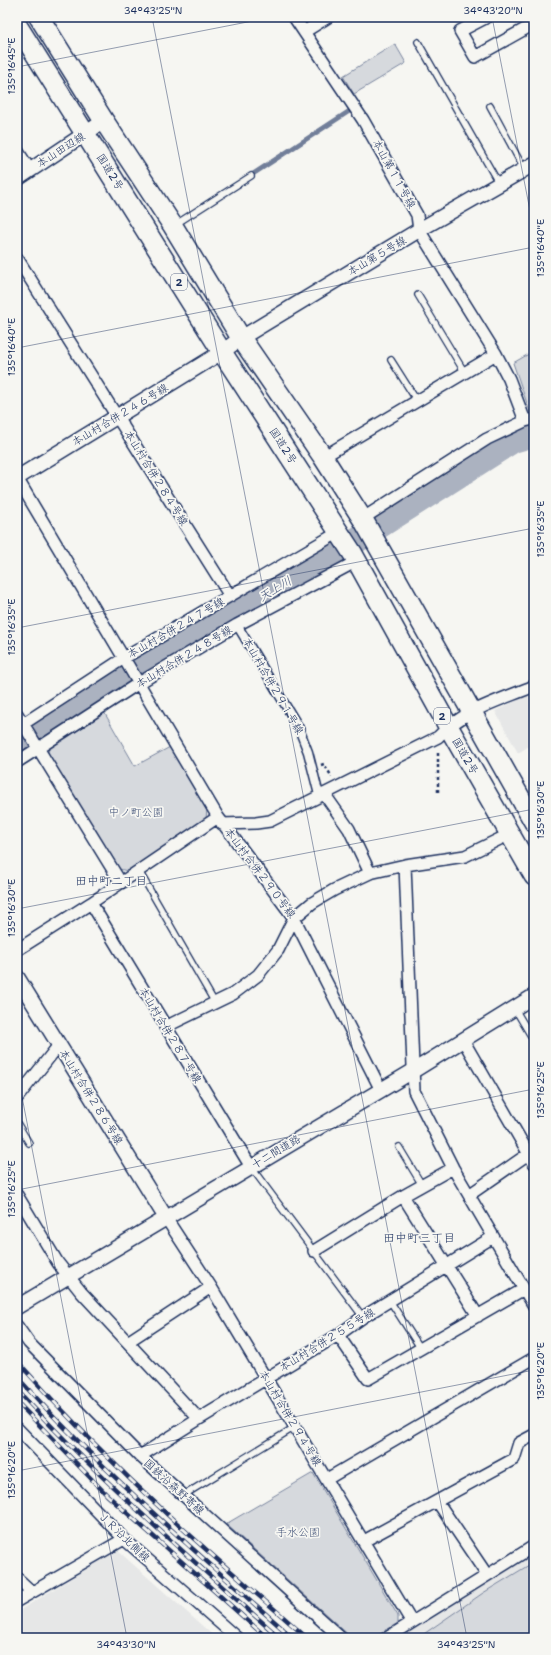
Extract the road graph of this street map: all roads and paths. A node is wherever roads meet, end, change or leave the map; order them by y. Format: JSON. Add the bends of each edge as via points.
{"nodes":[{"id":1,"x":39,"y":17,"type":"edge"},
{"id":2,"x":294,"y":17,"type":"edge"},
{"id":3,"x":328,"y":17,"type":"edge"},
{"id":4,"x":487,"y":17,"type":"edge"},
{"id":5,"x":534,"y":24,"type":"edge"},
{"id":6,"x":17,"y":25,"type":"edge"},
{"id":7,"x":304,"y":32,"type":"junction"},
{"id":8,"x":418,"y":42,"type":"dead end"},
{"id":9,"x":490,"y":106,"type":"dead end"},
{"id":10,"x":104,"y":121,"type":"junction"},
{"id":11,"x":86,"y":134,"type":"junction"},
{"id":12,"x":17,"y":150,"type":"edge"},
{"id":13,"x":529,"y":167,"type":"edge"},
{"id":14,"x":30,"y":170,"type":"junction"},
{"id":15,"x":251,"y":176,"type":"dead end"},
{"id":16,"x":17,"y":179,"type":"edge"},
{"id":17,"x":499,"y":184,"type":"junction"},
{"id":18,"x":173,"y":226,"type":"junction"},
{"id":19,"x":419,"y":230,"type":"junction"},
{"id":20,"x":17,"y":258,"type":"edge"},
{"id":21,"x":418,"y":295,"type":"dead end"},
{"id":22,"x":241,"y":338,"type":"junction"},
{"id":23,"x":222,"y":352,"type":"junction"},
{"id":24,"x":496,"y":354,"type":"junction"},
{"id":25,"x":391,"y":360,"type":"dead end"},
{"id":26,"x":464,"y":372,"type":"junction"},
{"id":27,"x":417,"y":401,"type":"junction"},
{"id":28,"x":117,"y":417,"type":"junction"},
{"id":29,"x":530,"y":420,"type":"edge"},
{"id":30,"x":323,"y":457,"type":"junction"},
{"id":31,"x":17,"y":478,"type":"edge"},
{"id":32,"x":364,"y":521,"type":"junction"},
{"id":33,"x":340,"y":535,"type":"junction"},
{"id":34,"x":355,"y":558,"type":"junction"},
{"id":35,"x":230,"y":596,"type":"junction"},
{"id":36,"x":238,"y":625,"type":"junction"},
{"id":37,"x":124,"y":658,"type":"junction"},
{"id":38,"x":139,"y":683,"type":"junction"},
{"id":39,"x":534,"y":686,"type":"edge"},
{"id":40,"x":472,"y":712,"type":"junction"},
{"id":41,"x":17,"y":714,"type":"edge"},
{"id":42,"x":20,"y":726,"type":"edge"},
{"id":43,"x":443,"y":732,"type":"junction"},
{"id":44,"x":37,"y":749,"type":"junction"},
{"id":45,"x":17,"y":762,"type":"edge"},
{"id":46,"x":320,"y":765,"type":"dead end"},
{"id":47,"x":339,"y":776,"type":"dead end"},
{"id":48,"x":438,"y":792,"type":"dead end"},
{"id":49,"x":325,"y":795,"type":"junction"},
{"id":50,"x":533,"y":819,"type":"edge"},
{"id":51,"x":220,"y":820,"type":"junction"},
{"id":52,"x":510,"y":834,"type":"junction"},
{"id":53,"x":406,"y":865,"type":"junction"},
{"id":54,"x":139,"y":871,"type":"junction"},
{"id":55,"x":370,"y":873,"type":"junction"},
{"id":56,"x":534,"y":876,"type":"edge"},
{"id":57,"x":121,"y":883,"type":"junction"},
{"id":58,"x":91,"y":903,"type":"junction"},
{"id":59,"x":294,"y":918,"type":"junction"},
{"id":60,"x":17,"y":950,"type":"edge"},
{"id":61,"x":17,"y":977,"type":"edge"},
{"id":62,"x":534,"y":996,"type":"edge"},
{"id":63,"x":215,"y":1003,"type":"junction"},
{"id":64,"x":515,"y":1009,"type":"junction"},
{"id":65,"x":165,"y":1027,"type":"junction"},
{"id":66,"x":463,"y":1040,"type":"junction"},
{"id":67,"x":534,"y":1041,"type":"edge"},
{"id":68,"x":59,"y":1045,"type":"junction"},
{"id":69,"x":412,"y":1071,"type":"junction"},
{"id":70,"x":381,"y":1090,"type":"junction"},
{"id":71,"x":17,"y":1098,"type":"edge"},
{"id":72,"x":17,"y":1123,"type":"edge"},
{"id":73,"x":29,"y":1143,"type":"dead end"},
{"id":74,"x":399,"y":1147,"type":"dead end"},
{"id":75,"x":532,"y":1155,"type":"edge"},
{"id":76,"x":251,"y":1167,"type":"junction"},
{"id":77,"x":453,"y":1168,"type":"junction"},
{"id":78,"x":422,"y":1185,"type":"junction"},
{"id":79,"x":469,"y":1194,"type":"junction"},
{"id":80,"x":17,"y":1195,"type":"edge"},
{"id":81,"x":403,"y":1196,"type":"junction"},
{"id":82,"x":166,"y":1218,"type":"junction"},
{"id":83,"x":493,"y":1237,"type":"junction"},
{"id":84,"x":314,"y":1251,"type":"junction"},
{"id":85,"x":447,"y":1266,"type":"junction"},
{"id":86,"x":69,"y":1277,"type":"junction"},
{"id":87,"x":210,"y":1286,"type":"junction"},
{"id":88,"x":524,"y":1289,"type":"junction"},
{"id":89,"x":390,"y":1301,"type":"junction"},
{"id":90,"x":534,"y":1306,"type":"edge"},
{"id":91,"x":17,"y":1307,"type":"edge"},
{"id":92,"x":478,"y":1316,"type":"junction"},
{"id":93,"x":364,"y":1318,"type":"junction"},
{"id":94,"x":17,"y":1326,"type":"edge"},
{"id":95,"x":338,"y":1335,"type":"junction"},
{"id":96,"x":129,"y":1342,"type":"junction"},
{"id":97,"x":421,"y":1348,"type":"junction"},
{"id":98,"x":534,"y":1358,"type":"edge"},
{"id":99,"x":266,"y":1378,"type":"junction"},
{"id":100,"x":199,"y":1419,"type":"junction"},
{"id":101,"x":17,"y":1428,"type":"edge"},
{"id":102,"x":296,"y":1428,"type":"junction"},
{"id":103,"x":534,"y":1435,"type":"edge"},
{"id":104,"x":140,"y":1456,"type":"junction"},
{"id":105,"x":327,"y":1479,"type":"junction"},
{"id":106,"x":184,"y":1495,"type":"junction"},
{"id":107,"x":436,"y":1501,"type":"junction"},
{"id":108,"x":124,"y":1539,"type":"junction"},
{"id":109,"x":364,"y":1541,"type":"junction"},
{"id":110,"x":534,"y":1546,"type":"edge"},
{"id":111,"x":487,"y":1575,"type":"junction"},
{"id":112,"x":17,"y":1578,"type":"edge"},
{"id":113,"x":32,"y":1592,"type":"junction"},
{"id":114,"x":17,"y":1601,"type":"edge"},
{"id":115,"x":412,"y":1621,"type":"junction"},
{"id":116,"x":237,"y":1638,"type":"edge"},
{"id":117,"x":341,"y":1638,"type":"edge"},
{"id":118,"x":387,"y":1638,"type":"edge"}],
"edges":[{"from":1,"to":10,"type":"highway","name":"国道2号","number":"2"},
{"from":2,"to":7,"type":"street","name":"本山第１１号線"},
{"from":3,"to":7,"type":"street"},
{"from":4,"to":5,"type":"street","via":[[460,32],[475,57]]},
{"from":6,"to":11,"type":"highway","name":"国道2号","number":"2"},
{"from":7,"to":19,"type":"street","name":"本山第１１号線","via":[[364,120],[417,215]]},
{"from":8,"to":17,"type":"lane"},
{"from":9,"to":13,"type":"lane"},
{"from":10,"to":11,"type":"street","name":"本山田辺線"},
{"from":10,"to":18,"type":"highway","name":"国道2号","number":"2"},
{"from":11,"to":14,"type":"street","name":"本山田辺線"},
{"from":11,"to":23,"type":"highway","name":"国道2号","number":"2"},
{"from":12,"to":14,"type":"street"},
{"from":13,"to":17,"type":"street","name":"本山第５号線"},
{"from":14,"to":16,"type":"street","name":"本山田辺線"},
{"from":15,"to":18,"type":"lane"},
{"from":17,"to":19,"type":"street","name":"本山第５号線"},
{"from":18,"to":22,"type":"highway","name":"国道2号","number":"2"},
{"from":19,"to":22,"type":"street","name":"本山第５号線"},
{"from":19,"to":24,"type":"street","name":"本山第１１号線"},
{"from":20,"to":28,"type":"street","name":"本山村合併２８４号線"},
{"from":21,"to":26,"type":"lane"},
{"from":22,"to":23,"type":"street","name":"本山第５号線"},
{"from":22,"to":30,"type":"highway","name":"国道2号","number":"2"},
{"from":23,"to":28,"type":"street","name":"本山村合併２４６号線"},
{"from":23,"to":33,"type":"highway","name":"国道2号","number":"2"},
{"from":24,"to":26,"type":"street"},
{"from":24,"to":29,"type":"street","name":"本山第１１号線"},
{"from":25,"to":27,"type":"lane"},
{"from":26,"to":27,"type":"street"},
{"from":27,"to":30,"type":"street"},
{"from":28,"to":31,"type":"street","name":"本山村合併２４６号線"},
{"from":28,"to":35,"type":"street","name":"本山村合併２８４号線"},
{"from":29,"to":32,"type":"street","via":[[487,438]]},
{"from":30,"to":32,"type":"highway","name":"国道2号","number":"2"},
{"from":31,"to":37,"type":"street","name":"本山村合併２９０号線"},
{"from":32,"to":40,"type":"highway","name":"国道2号","number":"2"},
{"from":33,"to":34,"type":"highway","name":"国道2号","number":"2"},
{"from":33,"to":35,"type":"street","name":"本山村合併２４７号線"},
{"from":34,"to":36,"type":"street","name":"本山村合併２４８号線"},
{"from":34,"to":43,"type":"highway","name":"国道2号","number":"2"},
{"from":35,"to":37,"type":"street","name":"本山村合併２４７号線"},
{"from":36,"to":38,"type":"street","name":"本山村合併２４８号線"},
{"from":36,"to":49,"type":"street","name":"本山村合併２９１号線","via":[[298,726],[318,791]]},
{"from":37,"to":38,"type":"street","name":"本山村合併２９０号線"},
{"from":37,"to":42,"type":"street","name":"本山村合併２４７号線"},
{"from":38,"to":44,"type":"street","name":"本山村合併２４８号線"},
{"from":38,"to":51,"type":"street","name":"本山村合併２９０号線"},
{"from":39,"to":40,"type":"street"},
{"from":40,"to":43,"type":"street"},
{"from":40,"to":50,"type":"highway","name":"国道2号","number":"2"},
{"from":41,"to":42,"type":"street"},
{"from":42,"to":44,"type":"street"},
{"from":43,"to":48,"type":"path"},
{"from":43,"to":49,"type":"street"},
{"from":43,"to":52,"type":"highway","name":"国道2号","number":"2"},
{"from":44,"to":45,"type":"street","name":"本山村合併２４８号線"},
{"from":44,"to":57,"type":"street"},
{"from":46,"to":47,"type":"path","via":[[324,764],[332,779]]},
{"from":49,"to":51,"type":"street","via":[[270,821],[256,823]]},
{"from":49,"to":55,"type":"street","name":"本山村合併２９１号線","via":[[349,829]]},
{"from":51,"to":54,"type":"street"},
{"from":51,"to":59,"type":"street","name":"本山村合併２９０号線"},
{"from":52,"to":53,"type":"street","via":[[465,856]]},
{"from":52,"to":56,"type":"highway","name":"国道2号","number":"2"},
{"from":53,"to":55,"type":"street"},
{"from":53,"to":69,"type":"street"},
{"from":54,"to":57,"type":"street"},
{"from":54,"to":63,"type":"lane"},
{"from":55,"to":59,"type":"street","via":[[312,903]]},
{"from":57,"to":58,"type":"street"},
{"from":58,"to":60,"type":"street"},
{"from":58,"to":65,"type":"street","name":"本山村合併２８７号線"},
{"from":59,"to":63,"type":"street","via":[[278,950],[258,975],[233,994]]},
{"from":59,"to":70,"type":"street","name":"本山村合併２９０号線"},
{"from":61,"to":68,"type":"street","name":"本山村合併２８６号線"},
{"from":62,"to":64,"type":"street","name":"十二間道路"},
{"from":63,"to":65,"type":"street"},
{"from":64,"to":66,"type":"street","name":"十二間道路"},
{"from":64,"to":67,"type":"lane"},
{"from":65,"to":76,"type":"street","name":"本山村合併２８７号線"},
{"from":66,"to":69,"type":"street","name":"十二間道路"},
{"from":66,"to":75,"type":"street"},
{"from":68,"to":71,"type":"street"},
{"from":68,"to":82,"type":"street","name":"本山村合併２８６号線"},
{"from":69,"to":70,"type":"street","name":"十二間道路"},
{"from":69,"to":77,"type":"street","via":[[414,1091]]},
{"from":70,"to":76,"type":"street","name":"十二間道路"},
{"from":72,"to":73,"type":"lane"},
{"from":74,"to":78,"type":"lane"},
{"from":75,"to":79,"type":"street"},
{"from":76,"to":82,"type":"street","name":"十二間道路"},
{"from":76,"to":84,"type":"lane"},
{"from":77,"to":78,"type":"street"},
{"from":77,"to":79,"type":"street"},
{"from":78,"to":81,"type":"street"},
{"from":79,"to":83,"type":"street"},
{"from":80,"to":86,"type":"street"},
{"from":81,"to":84,"type":"street"},
{"from":81,"to":85,"type":"street"},
{"from":82,"to":86,"type":"street","name":"十二間道路"},
{"from":82,"to":87,"type":"street","name":"本山村合併２９４号線"},
{"from":83,"to":85,"type":"street","name":"本山村合併２５５号線"},
{"from":83,"to":88,"type":"street"},
{"from":84,"to":93,"type":"lane"},
{"from":85,"to":89,"type":"street","name":"本山村合併２５５号線"},
{"from":85,"to":92,"type":"street"},
{"from":86,"to":91,"type":"street","name":"十二間道路"},
{"from":86,"to":96,"type":"street"},
{"from":87,"to":96,"type":"street"},
{"from":87,"to":99,"type":"street","name":"本山村合併２９４号線"},
{"from":88,"to":90,"type":"street"},
{"from":88,"to":92,"type":"street"},
{"from":89,"to":93,"type":"street","name":"本山村合併２５５号線"},
{"from":89,"to":97,"type":"lane"},
{"from":92,"to":97,"type":"street"},
{"from":93,"to":95,"type":"street","name":"本山村合併２５５号線"},
{"from":94,"to":104,"type":"street","name":"国鉄沿森野寄線","via":[[29,1343]]},
{"from":95,"to":97,"type":"street","via":[[368,1379]]},
{"from":95,"to":99,"type":"street","name":"本山村合併２５５号線"},
{"from":96,"to":100,"type":"street"},
{"from":98,"to":105,"type":"street"},
{"from":99,"to":100,"type":"street","name":"本山村合併２５５号線"},
{"from":99,"to":102,"type":"street","name":"本山村合併２９４号線"},
{"from":100,"to":104,"type":"street","name":"本山村合併２５５号線"},
{"from":101,"to":108,"type":"street","name":"ＪＲ沿北側線"},
{"from":102,"to":105,"type":"street","name":"本山村合併２９４号線"},
{"from":102,"to":106,"type":"lane"},
{"from":103,"to":107,"type":"street","via":[[519,1443],[514,1459]]},
{"from":104,"to":106,"type":"street","name":"国鉄沿森野寄線"},
{"from":105,"to":109,"type":"street","name":"本山村合併２９４号線"},
{"from":106,"to":117,"type":"street","name":"国鉄沿森野寄線"},
{"from":107,"to":109,"type":"street"},
{"from":107,"to":111,"type":"street"},
{"from":108,"to":113,"type":"street"},
{"from":108,"to":116,"type":"street","name":"ＪＲ沿北側線"},
{"from":109,"to":115,"type":"street","name":"本山村合併２９４号線"},
{"from":110,"to":111,"type":"street"},
{"from":111,"to":115,"type":"street"},
{"from":112,"to":113,"type":"street"},
{"from":113,"to":114,"type":"street"},
{"from":115,"to":118,"type":"street"}]}
